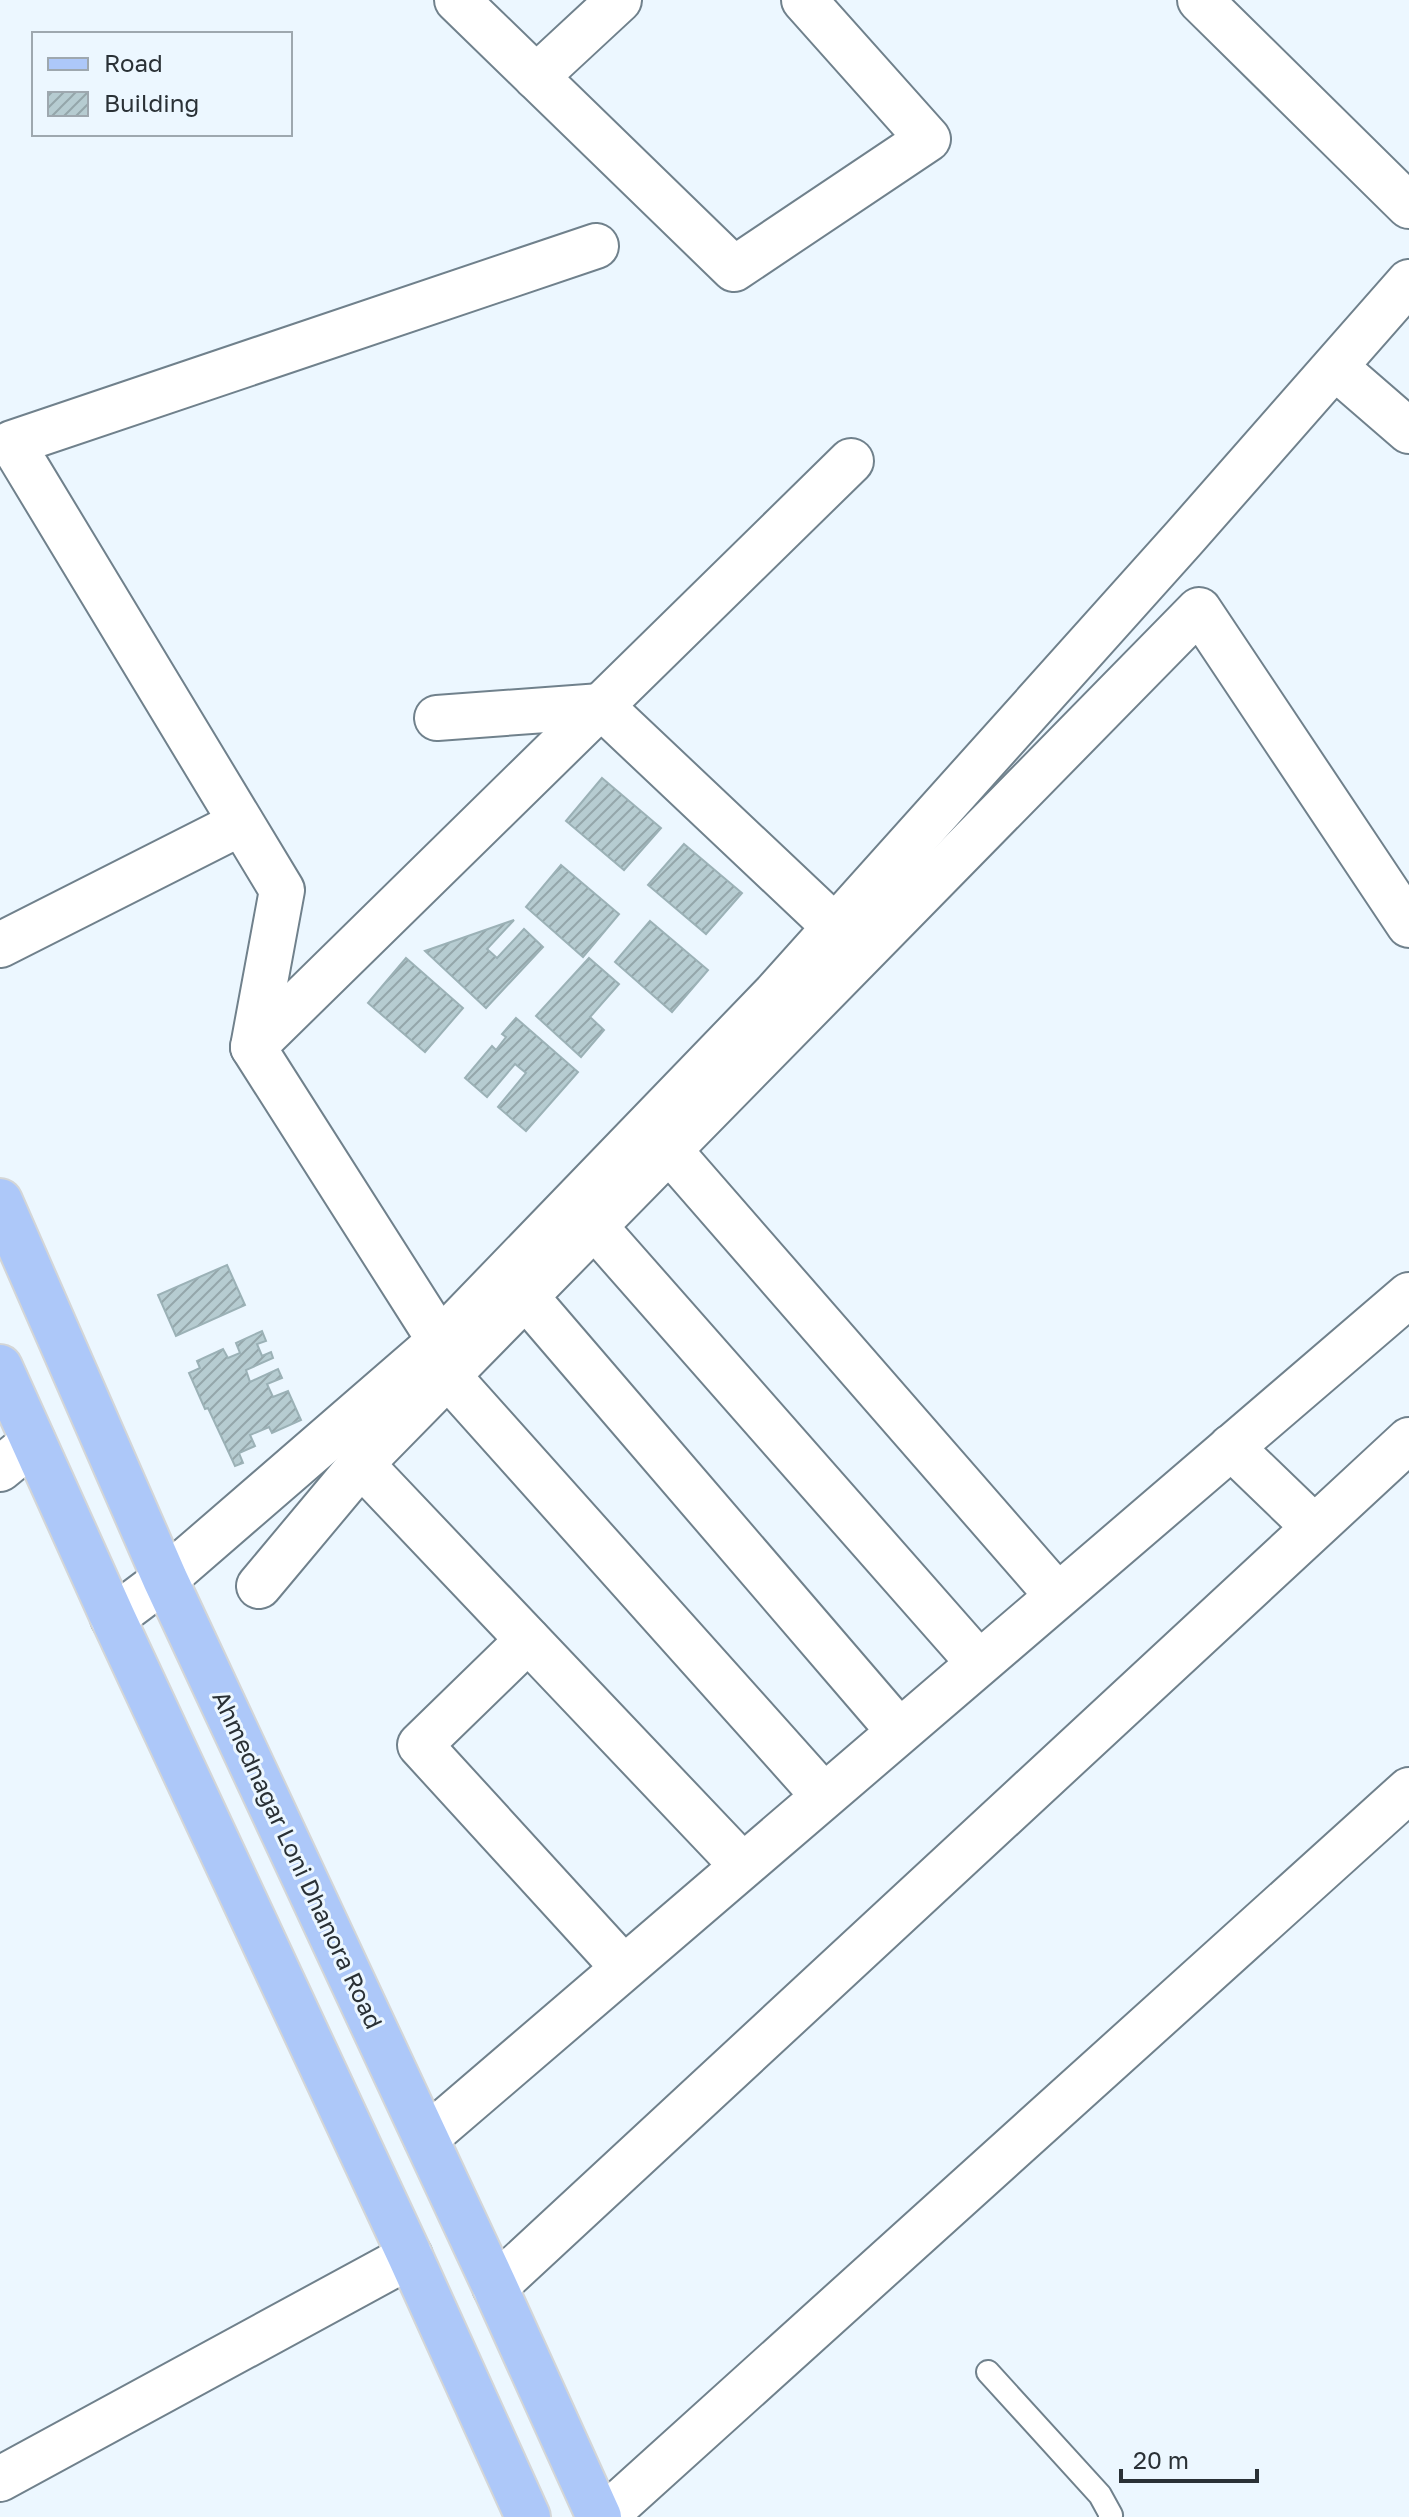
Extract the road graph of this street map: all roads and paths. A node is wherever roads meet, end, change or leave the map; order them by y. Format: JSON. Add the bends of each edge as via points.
{"nodes":[{"id":1,"x":457,"y":0,"type":"edge"},
{"id":2,"x":619,"y":0,"type":"edge"},
{"id":3,"x":804,"y":0,"type":"edge"},
{"id":4,"x":1200,"y":0,"type":"edge"},
{"id":5,"x":536,"y":77,"type":"junction"},
{"id":6,"x":1409,"y":206,"type":"edge"},
{"id":7,"x":596,"y":246,"type":"dead end"},
{"id":8,"x":1409,"y":282,"type":"edge"},
{"id":9,"x":1335,"y":367,"type":"junction"},
{"id":10,"x":1409,"y":431,"type":"edge"},
{"id":11,"x":851,"y":461,"type":"dead end"},
{"id":12,"x":601,"y":706,"type":"junction"},
{"id":13,"x":437,"y":718,"type":"dead end"},
{"id":14,"x":241,"y":823,"type":"junction"},
{"id":15,"x":1409,"y":925,"type":"edge"},
{"id":16,"x":835,"y":927,"type":"junction"},
{"id":17,"x":0,"y":945,"type":"edge"},
{"id":18,"x":253,"y":1047,"type":"junction"},
{"id":19,"x":669,"y":1150,"type":"junction"},
{"id":20,"x":0,"y":1201,"type":"edge"},
{"id":21,"x":595,"y":1227,"type":"junction"},
{"id":22,"x":1409,"y":1295,"type":"edge"},
{"id":23,"x":526,"y":1297,"type":"junction"},
{"id":24,"x":444,"y":1358,"type":"junction"},
{"id":25,"x":0,"y":1367,"type":"edge"},
{"id":26,"x":1409,"y":1440,"type":"edge"},
{"id":27,"x":33,"y":1442,"type":"junction"},
{"id":28,"x":1231,"y":1447,"type":"junction"},
{"id":29,"x":361,"y":1464,"type":"junction"},
{"id":30,"x":0,"y":1469,"type":"edge"},
{"id":31,"x":1314,"y":1527,"type":"junction"},
{"id":32,"x":165,"y":1579,"type":"junction"},
{"id":33,"x":259,"y":1586,"type":"dead end"},
{"id":34,"x":1057,"y":1595,"type":"junction"},
{"id":35,"x":113,"y":1618,"type":"junction"},
{"id":36,"x":528,"y":1640,"type":"junction"},
{"id":37,"x":979,"y":1663,"type":"junction"},
{"id":38,"x":898,"y":1730,"type":"junction"},
{"id":39,"x":1409,"y":1790,"type":"edge"},
{"id":40,"x":823,"y":1795,"type":"junction"},
{"id":41,"x":742,"y":1865,"type":"junction"},
{"id":42,"x":623,"y":1967,"type":"junction"},
{"id":43,"x":426,"y":2138,"type":"junction"},
{"id":44,"x":410,"y":2256,"type":"junction"},
{"id":45,"x":495,"y":2287,"type":"junction"},
{"id":46,"x":988,"y":2372,"type":"dead end"},
{"id":47,"x":0,"y":2479,"type":"edge"},
{"id":48,"x":528,"y":2517,"type":"edge"},
{"id":49,"x":602,"y":2517,"type":"edge"},
{"id":50,"x":1110,"y":2517,"type":"edge"}],
"edges":[{"from":1,"to":5,"type":"street"},
{"from":2,"to":5,"type":"street"},
{"from":3,"to":5,"type":"street","via":[[928,139],[734,269]]},
{"from":4,"to":6,"type":"street"},
{"from":7,"to":14,"type":"street","via":[[12,443]]},
{"from":8,"to":9,"type":"street"},
{"from":9,"to":10,"type":"street"},
{"from":9,"to":16,"type":"street"},
{"from":11,"to":12,"type":"street"},
{"from":12,"to":13,"type":"street"},
{"from":12,"to":16,"type":"street"},
{"from":12,"to":18,"type":"street"},
{"from":14,"to":17,"type":"street"},
{"from":14,"to":18,"type":"street","via":[[282,890]]},
{"from":15,"to":19,"type":"street","via":[[1199,610]]},
{"from":16,"to":24,"type":"street"},
{"from":18,"to":24,"type":"street"},
{"from":19,"to":21,"type":"street"},
{"from":19,"to":34,"type":"street"},
{"from":20,"to":32,"type":"main road","name":"Ahmednagar Loni Dhanora Road"},
{"from":21,"to":23,"type":"street"},
{"from":21,"to":37,"type":"street"},
{"from":22,"to":28,"type":"street"},
{"from":23,"to":24,"type":"street"},
{"from":23,"to":38,"type":"street"},
{"from":24,"to":29,"type":"street"},
{"from":24,"to":32,"type":"street"},
{"from":24,"to":40,"type":"street"},
{"from":25,"to":27,"type":"main road"},
{"from":26,"to":31,"type":"street"},
{"from":27,"to":30,"type":"street"},
{"from":27,"to":35,"type":"main road"},
{"from":28,"to":31,"type":"street"},
{"from":28,"to":34,"type":"street"},
{"from":29,"to":33,"type":"street"},
{"from":29,"to":36,"type":"street"},
{"from":31,"to":45,"type":"street"},
{"from":32,"to":35,"type":"street"},
{"from":32,"to":43,"type":"main road","name":"Ahmednagar Loni Dhanora Road"},
{"from":34,"to":37,"type":"street"},
{"from":35,"to":44,"type":"main road"},
{"from":36,"to":41,"type":"street"},
{"from":36,"to":42,"type":"street","via":[[420,1745]]},
{"from":37,"to":38,"type":"street"},
{"from":38,"to":40,"type":"street"},
{"from":39,"to":49,"type":"street"},
{"from":40,"to":41,"type":"street"},
{"from":41,"to":42,"type":"street"},
{"from":42,"to":43,"type":"street"},
{"from":43,"to":45,"type":"main road","name":"Ahmednagar Loni Dhanora Road"},
{"from":44,"to":47,"type":"street"},
{"from":44,"to":48,"type":"main road"},
{"from":45,"to":49,"type":"main road","name":"Ahmednagar Loni Dhanora Road"},
{"from":46,"to":50,"type":"lane","via":[[1100,2495]]}]}
